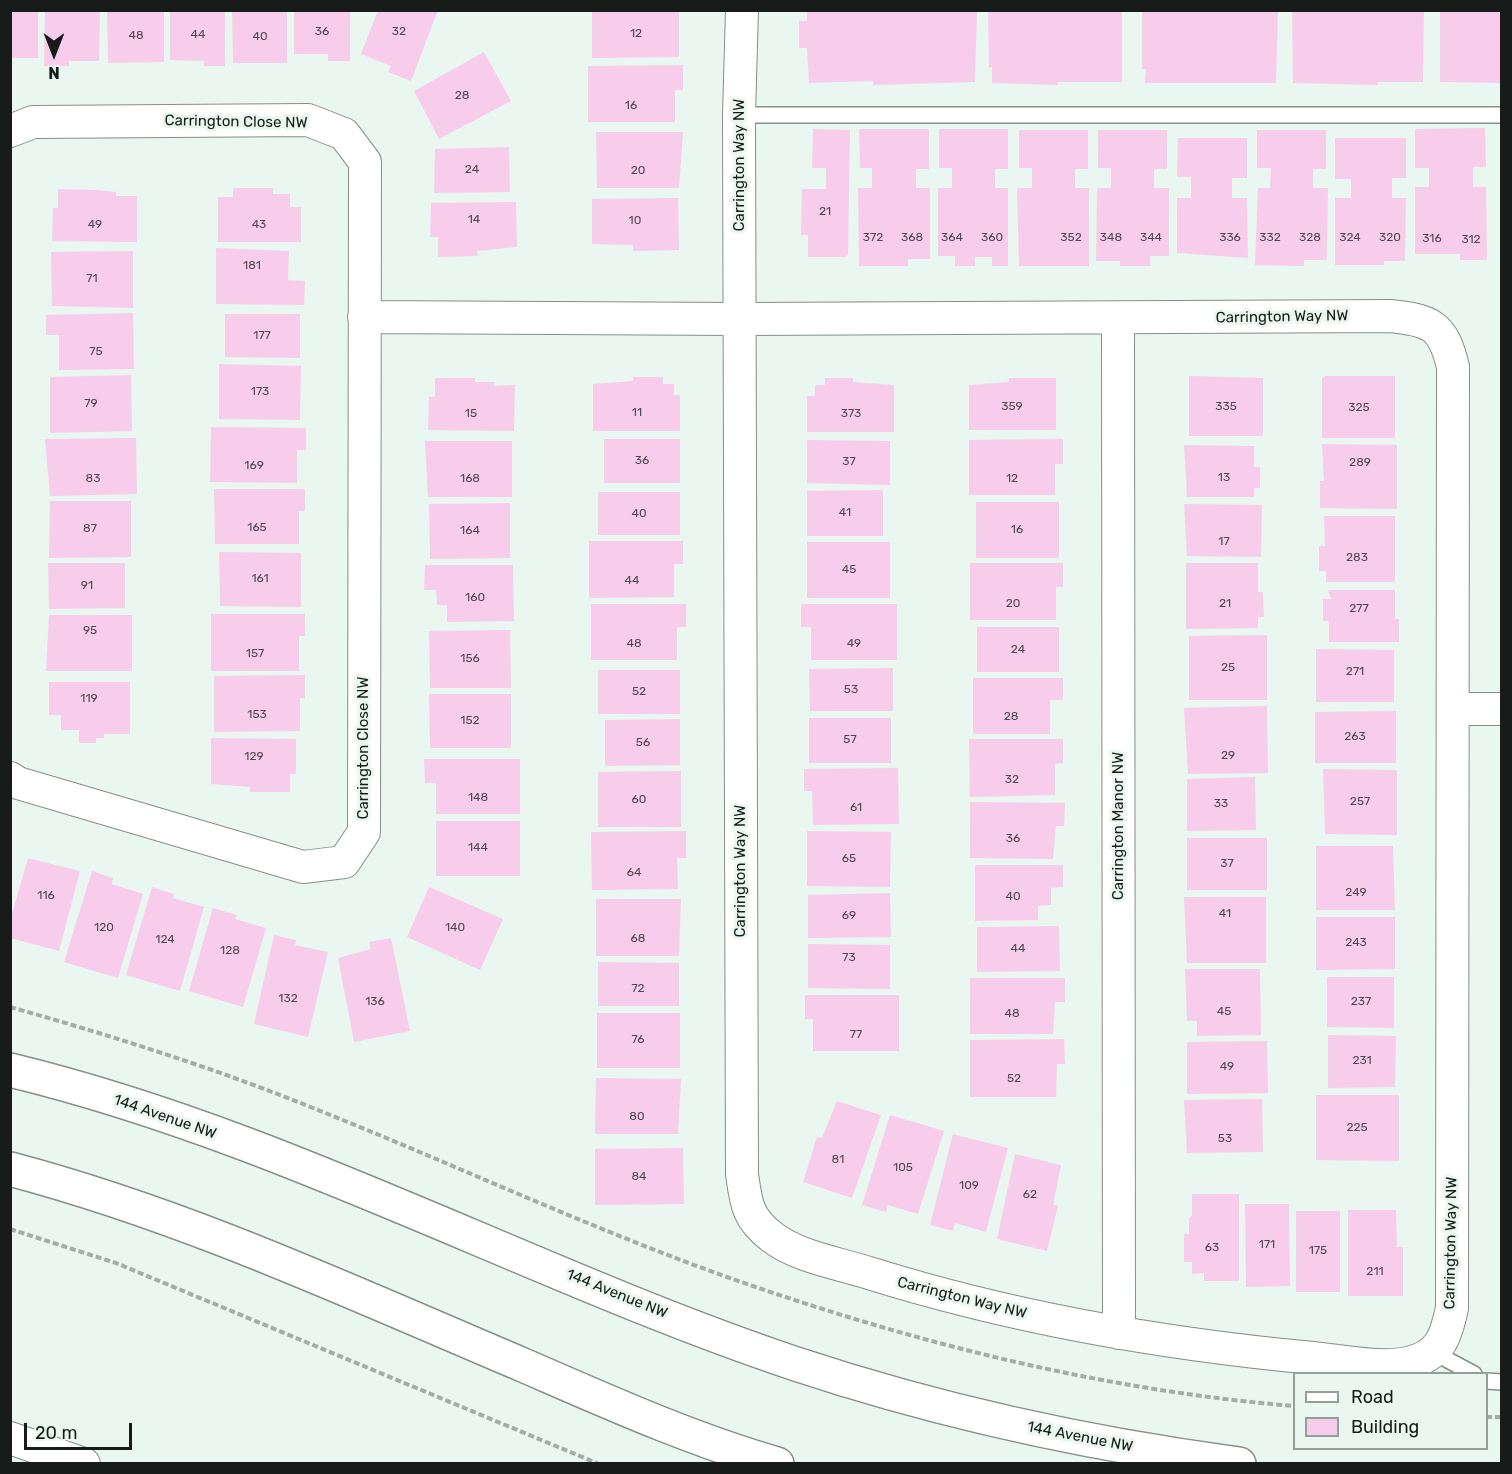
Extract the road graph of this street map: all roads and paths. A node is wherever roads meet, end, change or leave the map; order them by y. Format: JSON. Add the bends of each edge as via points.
{"nodes":[{"id":1,"x":742,"y":10,"type":"edge"},
{"id":2,"x":738,"y":115,"type":"junction"},
{"id":3,"x":1502,"y":115,"type":"edge"},
{"id":4,"x":10,"y":131,"type":"edge"},
{"id":5,"x":364,"y":317,"type":"junction"},
{"id":6,"x":1118,"y":318,"type":"junction"},
{"id":7,"x":741,"y":319,"type":"junction"},
{"id":8,"x":1453,"y":709,"type":"junction"},
{"id":9,"x":1502,"y":709,"type":"edge"},
{"id":10,"x":10,"y":778,"type":"edge"},
{"id":11,"x":10,"y":1007,"type":"edge"},
{"id":12,"x":10,"y":1070,"type":"edge"},
{"id":13,"x":10,"y":1169,"type":"edge"},
{"id":14,"x":10,"y":1229,"type":"edge"},
{"id":15,"x":1119,"y":1333,"type":"junction"},
{"id":16,"x":1433,"y":1352,"type":"junction"},
{"id":17,"x":1470,"y":1372,"type":"edge"},
{"id":18,"x":1293,"y":1406,"type":"edge"},
{"id":19,"x":10,"y":1438,"type":"edge"},
{"id":20,"x":84,"y":1464,"type":"edge"},
{"id":21,"x":599,"y":1464,"type":"edge"},
{"id":22,"x":777,"y":1464,"type":"edge"},
{"id":23,"x":1239,"y":1464,"type":"edge"}],
"edges":[{"from":1,"to":2,"type":"street","name":"Carrington Way NW"},
{"from":2,"to":3,"type":"lane"},
{"from":2,"to":7,"type":"street","name":"Carrington Way NW"},
{"from":4,"to":5,"type":"street","name":"Carrington Close NW","via":[[33,122],[308,120],[344,134],[365,162]]},
{"from":5,"to":7,"type":"street"},
{"from":5,"to":10,"type":"street","name":"Carrington Close NW","via":[[364,832],[344,862],[303,867]]},
{"from":6,"to":7,"type":"street","name":"Carrington Way NW"},
{"from":6,"to":8,"type":"street","name":"Carrington Way NW","via":[[1390,316],[1419,319],[1437,328],[1453,367]]},
{"from":6,"to":15,"type":"street","name":"Carrington Manor NW"},
{"from":7,"to":15,"type":"street","name":"Carrington Way NW","via":[[741,1162],[746,1203],[754,1222],[767,1233],[807,1254],[987,1306]]},
{"from":8,"to":9,"type":"street"},
{"from":8,"to":16,"type":"street","name":"Carrington Way NW","via":[[1452,1308],[1446,1337]]},
{"from":11,"to":18,"type":"path","via":[[195,1064],[310,1107],[649,1247],[832,1312],[951,1347],[1058,1372],[1185,1394]]},
{"from":12,"to":23,"type":"main road","name":"144 Avenue NW","via":[[153,1111],[262,1151],[795,1363],[967,1415],[1069,1437]]},
{"from":13,"to":22,"type":"main road","via":[[175,1220],[613,1404]]},
{"from":14,"to":21,"type":"path","via":[[116,1263]]},
{"from":15,"to":16,"type":"street","name":"Carrington Way NW","via":[[1229,1350],[1371,1364],[1408,1363]]},
{"from":16,"to":17,"type":"lane"},
{"from":19,"to":20,"type":"street"}]}
